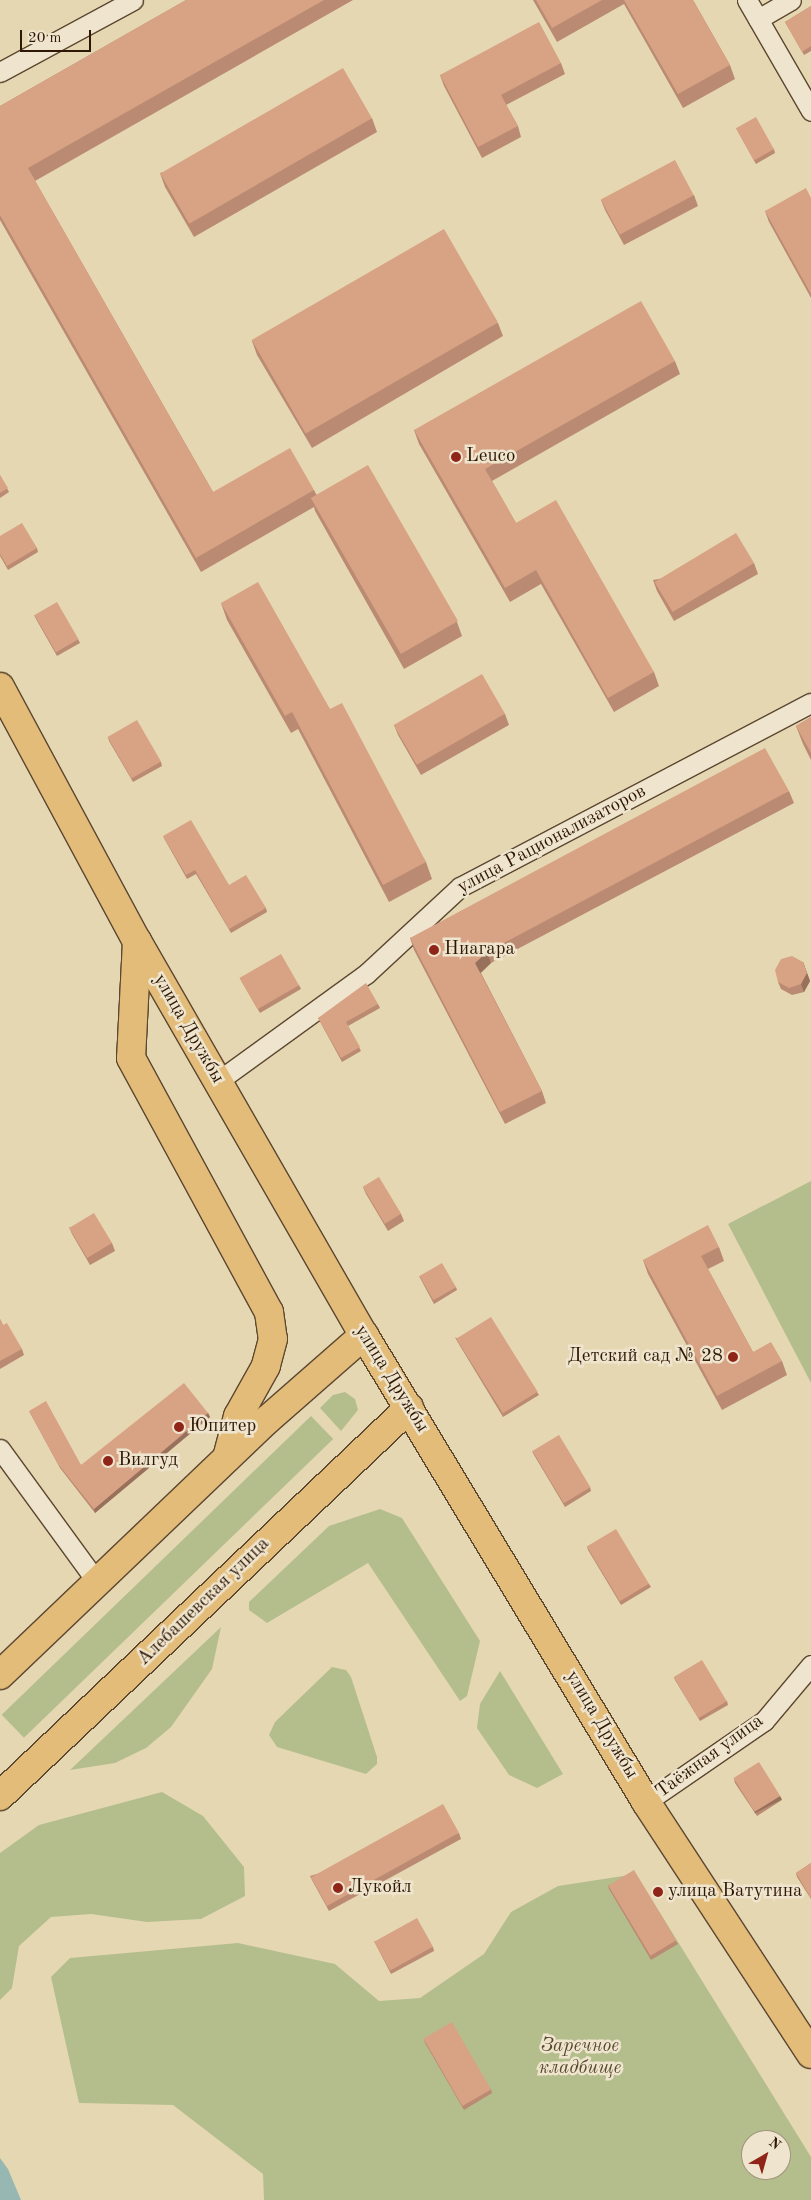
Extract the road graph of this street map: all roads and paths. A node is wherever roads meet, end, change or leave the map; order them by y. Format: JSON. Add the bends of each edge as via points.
{"nodes":[{"id":1,"x":132,"y":0,"type":"edge"},
{"id":2,"x":746,"y":0,"type":"edge"},
{"id":3,"x":791,"y":0,"type":"edge"},
{"id":4,"x":758,"y":19,"type":"junction"},
{"id":5,"x":0,"y":72,"type":"edge"},
{"id":6,"x":811,"y":111,"type":"edge"},
{"id":7,"x":0,"y":687,"type":"edge"},
{"id":8,"x":811,"y":703,"type":"edge"},
{"id":9,"x":137,"y":941,"type":"junction"},
{"id":10,"x":218,"y":1081,"type":"junction"},
{"id":11,"x":364,"y":1335,"type":"junction"},
{"id":12,"x":409,"y":1408,"type":"junction"},
{"id":13,"x":0,"y":1448,"type":"edge"},
{"id":14,"x":227,"y":1458,"type":"junction"},
{"id":15,"x":97,"y":1582,"type":"junction"},
{"id":16,"x":811,"y":1665,"type":"edge"},
{"id":17,"x":0,"y":1675,"type":"edge"},
{"id":18,"x":0,"y":1796,"type":"edge"},
{"id":19,"x":646,"y":1802,"type":"junction"},
{"id":20,"x":811,"y":2054,"type":"edge"}],
"edges":[{"from":1,"to":5,"type":"street"},
{"from":2,"to":4,"type":"street"},
{"from":3,"to":4,"type":"street"},
{"from":4,"to":6,"type":"street"},
{"from":7,"to":9,"type":"main road","name":"улица Дружбы"},
{"from":8,"to":10,"type":"street","name":"улица Рационализаторов","via":[[460,887],[366,974]]},
{"from":9,"to":10,"type":"main road","name":"улица Дружбы"},
{"from":9,"to":14,"type":"main road","via":[[131,1058],[269,1312],[273,1339],[266,1366],[238,1416]]},
{"from":10,"to":11,"type":"main road","name":"улица Дружбы"},
{"from":11,"to":12,"type":"main road","name":"улица Дружбы"},
{"from":11,"to":14,"type":"main road"},
{"from":12,"to":18,"type":"main road","name":"Алебашевская улица"},
{"from":12,"to":19,"type":"main road","name":"улица Дружбы"},
{"from":13,"to":15,"type":"street"},
{"from":14,"to":15,"type":"main road"},
{"from":15,"to":17,"type":"main road"},
{"from":16,"to":19,"type":"street","name":"Таёжная улица","via":[[764,1721]]},
{"from":19,"to":20,"type":"main road","name":"улица Дружбы"}]}
